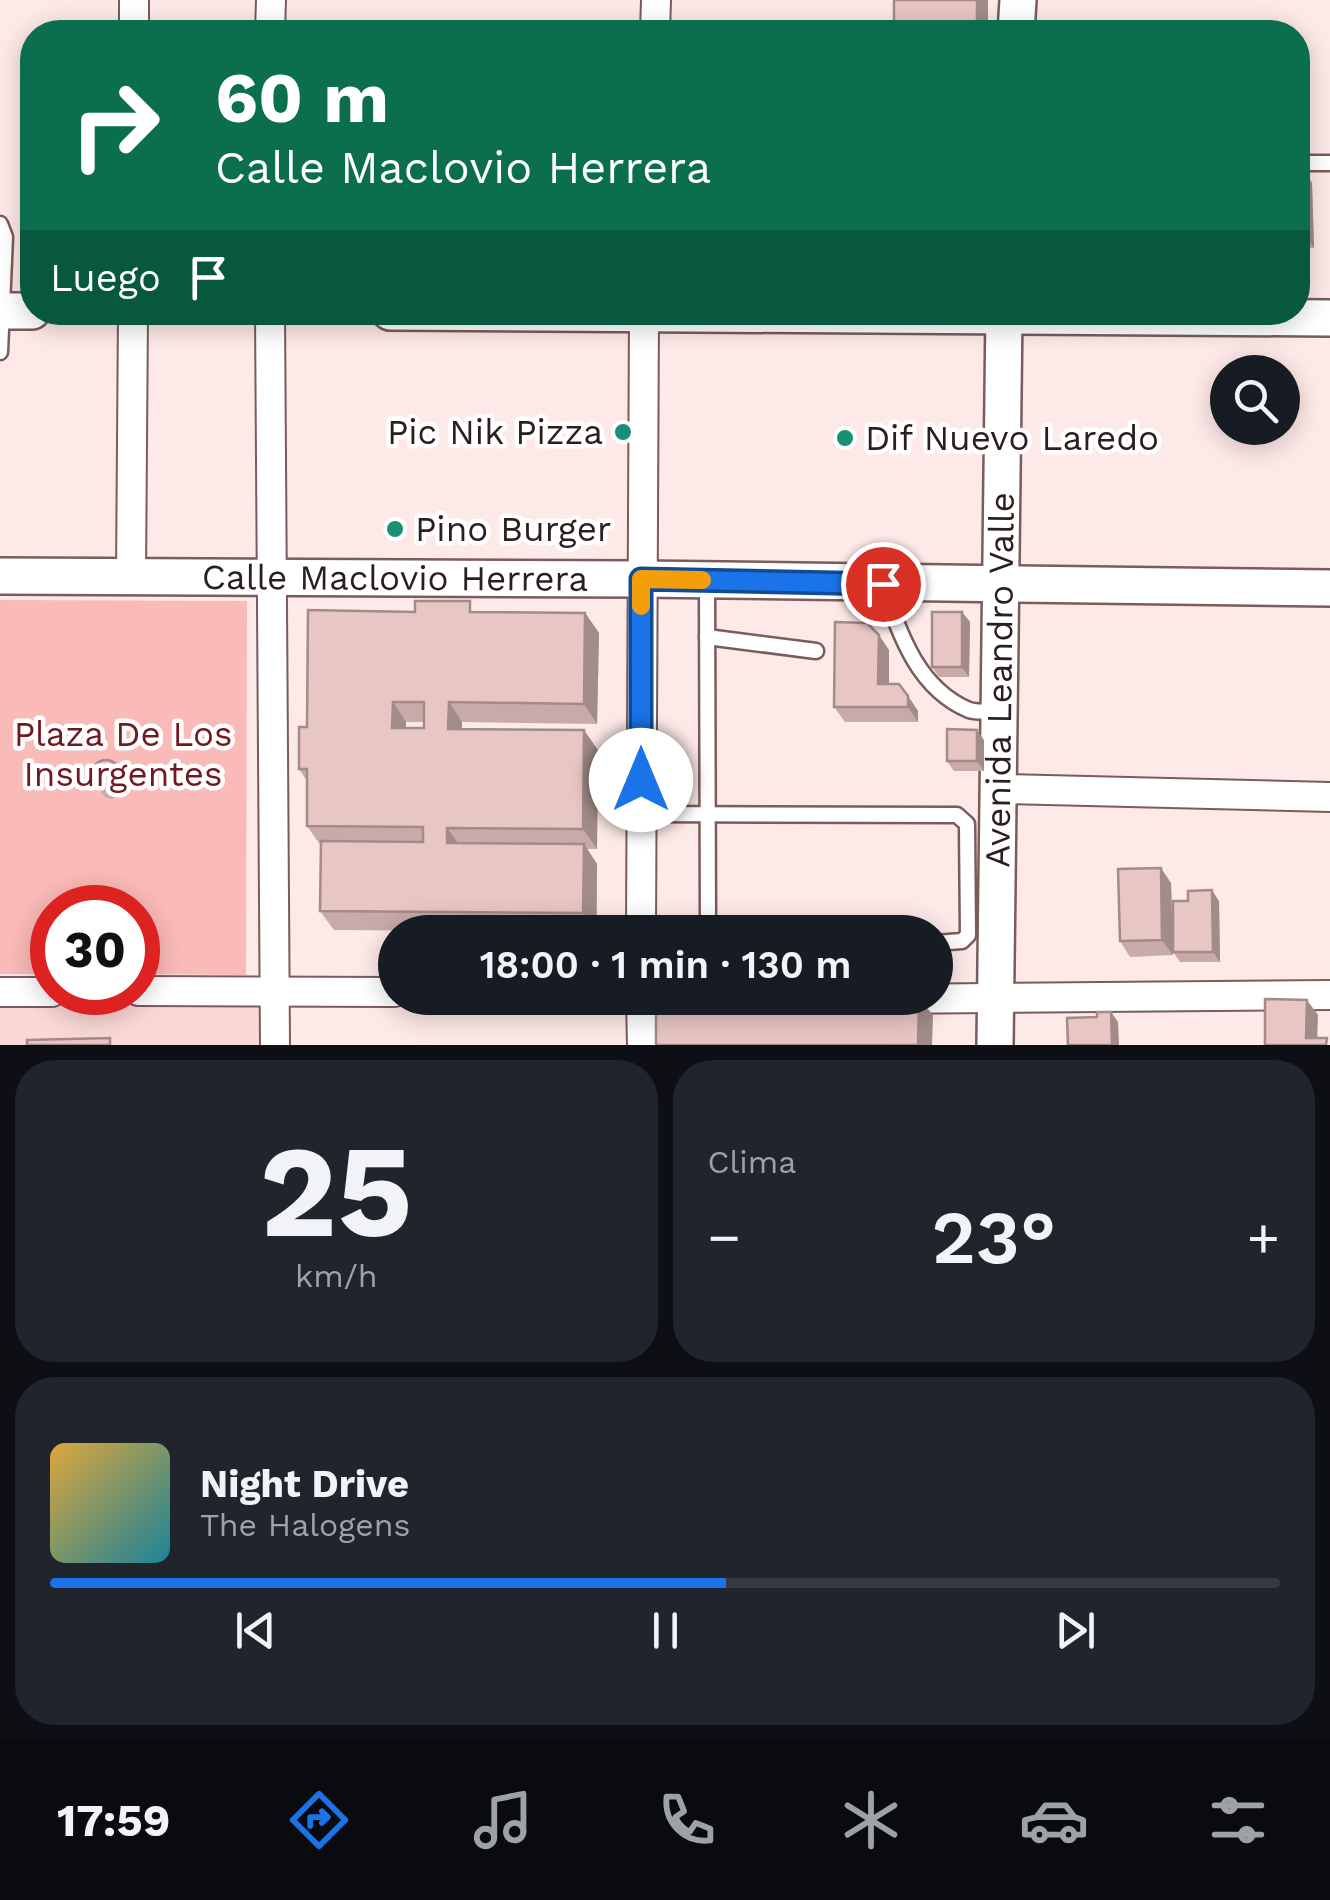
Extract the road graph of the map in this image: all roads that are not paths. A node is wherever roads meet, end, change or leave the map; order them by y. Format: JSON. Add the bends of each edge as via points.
{"nodes":[{"id":1,"x":0,"y":224,"type":"edge"},
{"id":2,"x":11,"y":311,"type":"edge"},
{"id":3,"x":133,"y":325,"type":"edge"},
{"id":4,"x":270,"y":325,"type":"edge"},
{"id":5,"x":644,"y":325,"type":"edge"},
{"id":6,"x":1004,"y":325,"type":"edge"},
{"id":7,"x":0,"y":352,"type":"edge"},
{"id":8,"x":0,"y":576,"type":"edge"},
{"id":9,"x":131,"y":576,"type":"junction"},
{"id":10,"x":270,"y":577,"type":"junction"},
{"id":11,"x":641,"y":579,"type":"junction"},
{"id":12,"x":707,"y":580,"type":"junction"},
{"id":13,"x":883,"y":584,"type":"junction"},
{"id":14,"x":1001,"y":584,"type":"junction"},
{"id":15,"x":1330,"y":588,"type":"edge"},
{"id":16,"x":708,"y":637,"type":"junction"},
{"id":17,"x":816,"y":651,"type":"dead end"},
{"id":18,"x":1001,"y":710,"type":"junction"},
{"id":19,"x":1001,"y":789,"type":"junction"},
{"id":20,"x":1330,"y":797,"type":"edge"},
{"id":21,"x":641,"y":814,"type":"junction"},
{"id":22,"x":707,"y":814,"type":"junction"},
{"id":23,"x":982,"y":866,"type":"junction"},
{"id":24,"x":641,"y":915,"type":"edge"},
{"id":25,"x":708,"y":915,"type":"edge"},
{"id":26,"x":953,"y":942,"type":"edge"},
{"id":27,"x":272,"y":990,"type":"junction"},
{"id":28,"x":0,"y":992,"type":"edge"},
{"id":29,"x":30,"y":992,"type":"edge"},
{"id":30,"x":160,"y":992,"type":"edge"},
{"id":31,"x":378,"y":992,"type":"edge"},
{"id":32,"x":1330,"y":995,"type":"edge"},
{"id":33,"x":953,"y":998,"type":"edge"},
{"id":34,"x":995,"y":999,"type":"junction"},
{"id":35,"x":643,"y":1015,"type":"edge"},
{"id":36,"x":275,"y":1045,"type":"edge"},
{"id":37,"x":642,"y":1045,"type":"edge"},
{"id":38,"x":995,"y":1045,"type":"edge"}],
"edges":[{"from":1,"to":2,"type":"lane"},
{"from":2,"to":7,"type":"lane"},
{"from":3,"to":9,"type":"street"},
{"from":4,"to":10,"type":"street"},
{"from":5,"to":11,"type":"street"},
{"from":6,"to":14,"type":"street","name":"Avenida Leandro Valle"},
{"from":8,"to":9,"type":"street","name":"Calle Maclovio Herrera"},
{"from":9,"to":10,"type":"street","name":"Calle Maclovio Herrera"},
{"from":10,"to":11,"type":"street","name":"Calle Maclovio Herrera"},
{"from":10,"to":27,"type":"street"},
{"from":11,"to":12,"type":"street","name":"Calle Maclovio Herrera"},
{"from":11,"to":21,"type":"street"},
{"from":12,"to":13,"type":"street","name":"Calle Maclovio Herrera"},
{"from":12,"to":16,"type":"lane"},
{"from":13,"to":14,"type":"street","name":"Calle Maclovio Herrera"},
{"from":13,"to":18,"type":"lane","via":[[904,646],[934,688],[972,711]]},
{"from":14,"to":15,"type":"street","name":"Calle Maclovio Herrera"},
{"from":14,"to":18,"type":"street","name":"Avenida Leandro Valle"},
{"from":16,"to":17,"type":"lane"},
{"from":16,"to":22,"type":"lane"},
{"from":18,"to":19,"type":"street","name":"Avenida Leandro Valle"},
{"from":19,"to":20,"type":"street"},
{"from":19,"to":23,"type":"street","name":"Avenida Leandro Valle"},
{"from":21,"to":22,"type":"lane"},
{"from":21,"to":24,"type":"street"},
{"from":22,"to":23,"type":"lane","via":[[957,815],[967,824]]},
{"from":22,"to":25,"type":"lane"},
{"from":23,"to":26,"type":"lane","via":[[968,935]]},
{"from":23,"to":34,"type":"street","name":"Avenida Leandro Valle"},
{"from":27,"to":30,"type":"street"},
{"from":27,"to":31,"type":"street"},
{"from":27,"to":36,"type":"street"},
{"from":28,"to":29,"type":"street"},
{"from":32,"to":34,"type":"street"},
{"from":33,"to":34,"type":"street"},
{"from":34,"to":38,"type":"street","name":"Avenida Leandro Valle"},
{"from":35,"to":37,"type":"street"}]}
